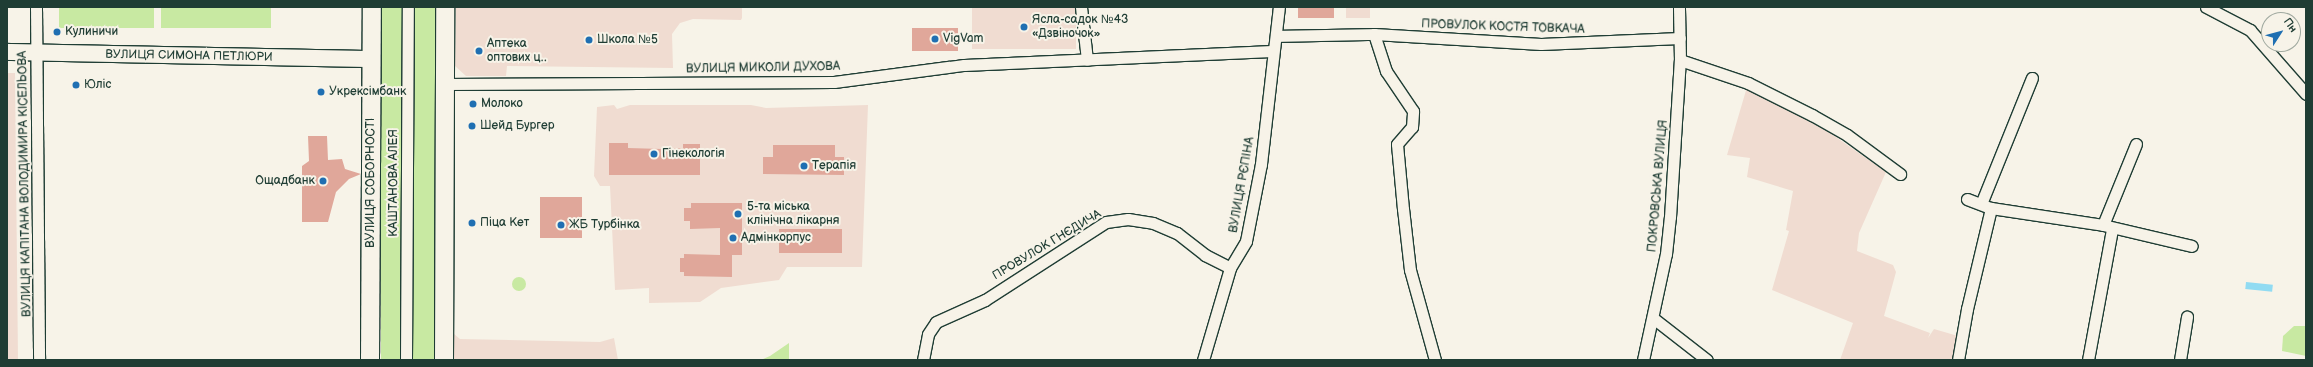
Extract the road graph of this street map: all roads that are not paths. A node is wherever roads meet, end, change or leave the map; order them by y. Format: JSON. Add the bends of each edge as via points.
{"nodes":[{"id":1,"x":36,"y":7,"type":"edge"},
{"id":2,"x":372,"y":7,"type":"edge"},
{"id":3,"x":408,"y":7,"type":"edge"},
{"id":4,"x":445,"y":7,"type":"edge"},
{"id":5,"x":1081,"y":7,"type":"edge"},
{"id":6,"x":1279,"y":7,"type":"edge"},
{"id":7,"x":1679,"y":7,"type":"edge"},
{"id":8,"x":2206,"y":7,"type":"edge"},
{"id":9,"x":1374,"y":34,"type":"junction"},
{"id":10,"x":1278,"y":36,"type":"junction"},
{"id":11,"x":1680,"y":38,"type":"junction"},
{"id":12,"x":1272,"y":51,"type":"junction"},
{"id":13,"x":7,"y":52,"type":"edge"},
{"id":14,"x":36,"y":52,"type":"junction"},
{"id":15,"x":372,"y":59,"type":"junction"},
{"id":16,"x":1087,"y":60,"type":"junction"},
{"id":17,"x":1680,"y":60,"type":"junction"},
{"id":18,"x":2032,"y":78,"type":"dead end"},
{"id":19,"x":445,"y":84,"type":"junction"},
{"id":20,"x":2306,"y":94,"type":"edge"},
{"id":21,"x":2136,"y":144,"type":"dead end"},
{"id":22,"x":1900,"y":174,"type":"dead end"},
{"id":23,"x":1967,"y":199,"type":"dead end"},
{"id":24,"x":1986,"y":206,"type":"junction"},
{"id":25,"x":2107,"y":227,"type":"junction"},
{"id":26,"x":2192,"y":246,"type":"dead end"},
{"id":27,"x":1230,"y":268,"type":"junction"},
{"id":28,"x":2187,"y":317,"type":"dead end"},
{"id":29,"x":1653,"y":318,"type":"junction"},
{"id":30,"x":39,"y":360,"type":"edge"},
{"id":31,"x":370,"y":360,"type":"edge"},
{"id":32,"x":406,"y":360,"type":"edge"},
{"id":33,"x":444,"y":360,"type":"edge"},
{"id":34,"x":923,"y":360,"type":"edge"},
{"id":35,"x":1203,"y":360,"type":"edge"},
{"id":36,"x":1436,"y":360,"type":"edge"},
{"id":37,"x":1643,"y":360,"type":"edge"},
{"id":38,"x":1707,"y":360,"type":"edge"},
{"id":39,"x":1958,"y":360,"type":"edge"},
{"id":40,"x":2088,"y":360,"type":"edge"},
{"id":41,"x":2180,"y":360,"type":"edge"}],
"edges":[{"from":1,"to":14,"type":"street","name":"ВУЛИЦЯ КАПІТАНА ВОЛОДИМИРА КІСЕЛЬОВА"},
{"from":2,"to":15,"type":"main road","name":"ВУЛИЦЯ СОБОРНОСТІ"},
{"from":3,"to":32,"type":"street","name":"КАШТАНОВА АЛЕЯ"},
{"from":4,"to":19,"type":"main road"},
{"from":5,"to":16,"type":"street"},
{"from":6,"to":10,"type":"street","name":"ВУЛИЦЯ РЄПІНА"},
{"from":7,"to":11,"type":"street","name":"ПОКРОВСЬКА ВУЛИЦЯ"},
{"from":8,"to":20,"type":"street","via":[[2250,30]]},
{"from":9,"to":10,"type":"street","name":"ПРОВУЛОК КОСТЯ ТОВКАЧА"},
{"from":9,"to":11,"type":"street","name":"ПРОВУЛОК КОСТЯ ТОВКАЧА","via":[[1541,44]]},
{"from":9,"to":36,"type":"street","via":[[1386,72],[1413,111],[1412,127],[1397,144],[1403,209],[1410,270]]},
{"from":10,"to":12,"type":"street","name":"ВУЛИЦЯ РЄПІНА"},
{"from":11,"to":17,"type":"street","name":"ПОКРОВСЬКА ВУЛИЦЯ"},
{"from":12,"to":16,"type":"street","name":"ВУЛИЦЯ МИКОЛИ ДУХОВА"},
{"from":12,"to":27,"type":"street","name":"ВУЛИЦЯ РЄПІНА","via":[[1255,199],[1246,241]]},
{"from":13,"to":14,"type":"street","name":"ВУЛИЦЯ СИМОНА ПЕТЛЮРИ"},
{"from":14,"to":15,"type":"street","name":"ВУЛИЦЯ СИМОНА ПЕТЛЮРИ"},
{"from":14,"to":30,"type":"street","name":"ВУЛИЦЯ КАПІТАНА ВОЛОДИМИРА КІСЕЛЬОВА"},
{"from":15,"to":31,"type":"main road","name":"ВУЛИЦЯ СОБОРНОСТІ"},
{"from":16,"to":19,"type":"street","name":"ВУЛИЦЯ МИКОЛИ ДУХОВА","via":[[958,66],[834,82]]},
{"from":17,"to":22,"type":"street","via":[[1748,83],[1812,115],[1847,135]]},
{"from":17,"to":29,"type":"street","name":"ПОКРОВСЬКА ВУЛИЦЯ","via":[[1670,217]]},
{"from":18,"to":24,"type":"street"},
{"from":19,"to":33,"type":"main road"},
{"from":21,"to":25,"type":"street"},
{"from":23,"to":24,"type":"street"},
{"from":24,"to":25,"type":"street"},
{"from":24,"to":39,"type":"street"},
{"from":25,"to":26,"type":"street"},
{"from":25,"to":40,"type":"street"},
{"from":27,"to":34,"type":"street","name":"ПРОВУЛОК ГНЄДИЧА","via":[[1205,255],[1177,233],[1153,223],[1128,219],[1106,222],[985,300],[936,322],[928,334]]},
{"from":27,"to":35,"type":"street","name":"ВУЛИЦЯ РЄПІНА"},
{"from":28,"to":41,"type":"street"},
{"from":29,"to":37,"type":"street","name":"ПОКРОВСЬКА ВУЛИЦЯ"},
{"from":29,"to":38,"type":"street"}]}
